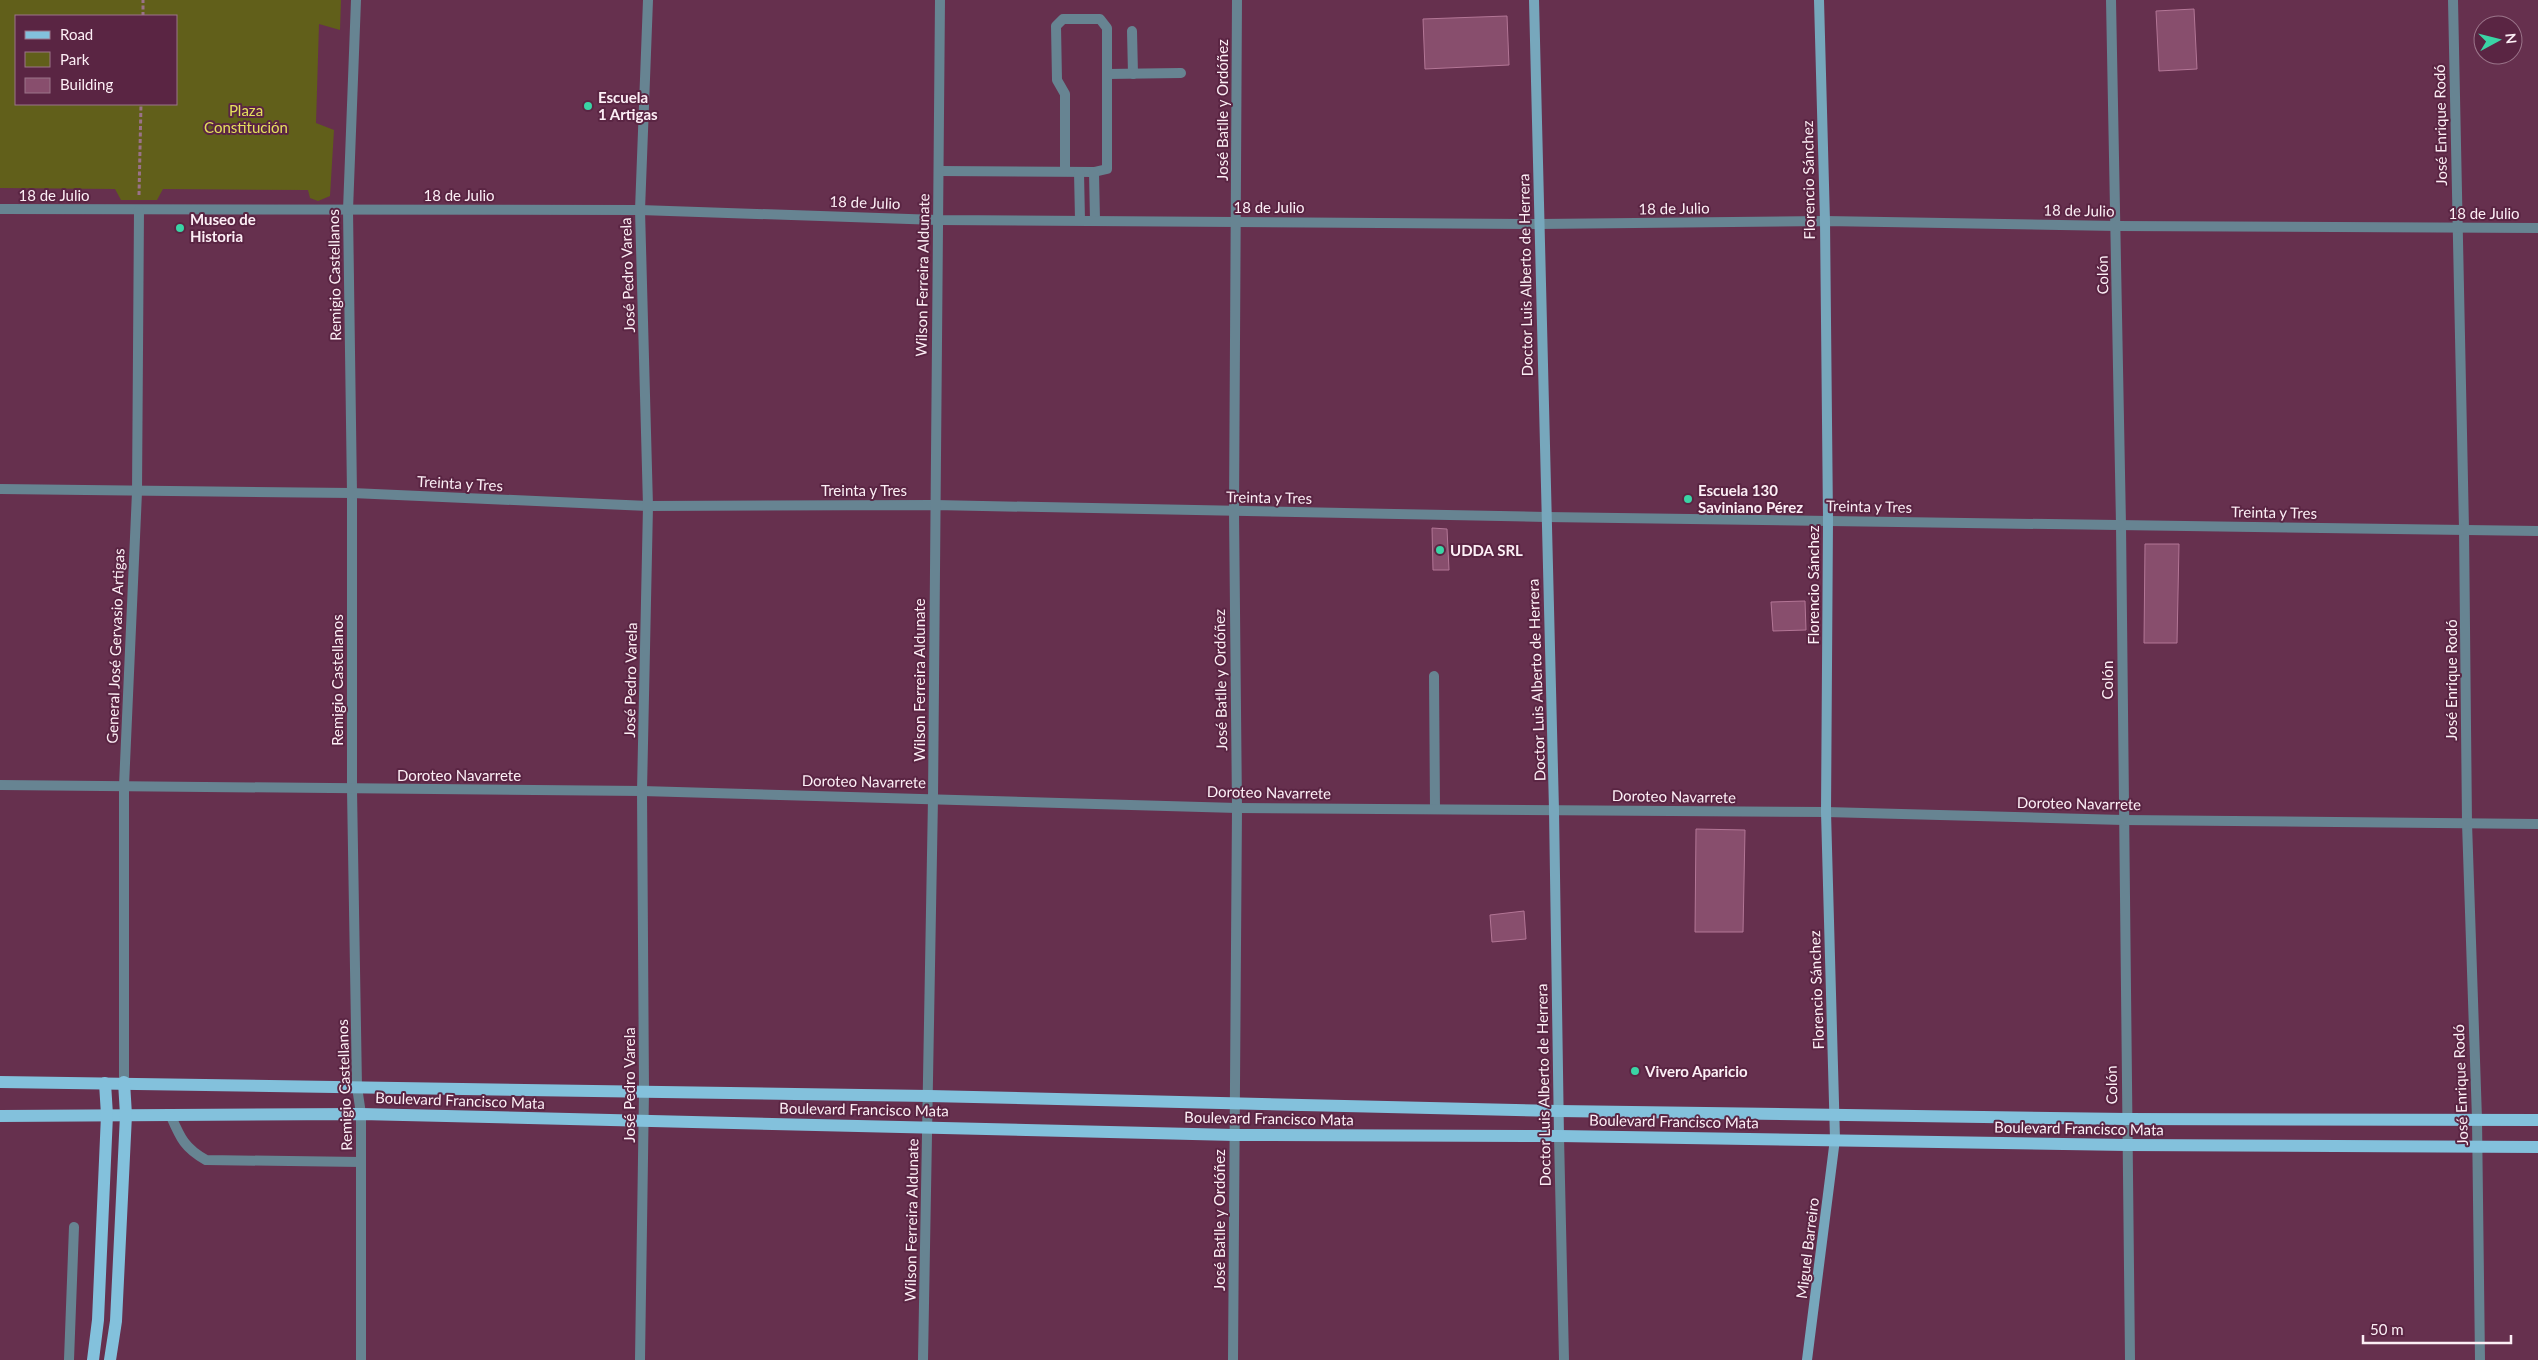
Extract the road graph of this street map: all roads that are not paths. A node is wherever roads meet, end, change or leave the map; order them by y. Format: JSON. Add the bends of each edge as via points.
{"nodes":[{"id":1,"x":356,"y":0,"type":"edge"},
{"id":2,"x":648,"y":0,"type":"edge"},
{"id":3,"x":940,"y":0,"type":"edge"},
{"id":4,"x":1237,"y":0,"type":"edge"},
{"id":5,"x":1534,"y":0,"type":"edge"},
{"id":6,"x":1819,"y":0,"type":"edge"},
{"id":7,"x":2111,"y":0,"type":"edge"},
{"id":8,"x":2453,"y":0,"type":"edge"},
{"id":9,"x":1132,"y":32,"type":"dead end"},
{"id":10,"x":1181,"y":73,"type":"dead end"},
{"id":11,"x":1107,"y":74,"type":"junction"},
{"id":12,"x":1133,"y":74,"type":"junction"},
{"id":13,"x":938,"y":171,"type":"junction"},
{"id":14,"x":1065,"y":172,"type":"junction"},
{"id":15,"x":1079,"y":172,"type":"junction"},
{"id":16,"x":1094,"y":172,"type":"junction"},
{"id":17,"x":0,"y":209,"type":"edge"},
{"id":18,"x":139,"y":210,"type":"junction"},
{"id":19,"x":348,"y":210,"type":"junction"},
{"id":20,"x":640,"y":210,"type":"junction"},
{"id":21,"x":938,"y":220,"type":"junction"},
{"id":22,"x":1080,"y":220,"type":"junction"},
{"id":23,"x":1095,"y":220,"type":"junction"},
{"id":24,"x":1237,"y":221,"type":"junction"},
{"id":25,"x":1825,"y":221,"type":"junction"},
{"id":26,"x":1539,"y":224,"type":"junction"},
{"id":27,"x":2116,"y":226,"type":"junction"},
{"id":28,"x":2457,"y":228,"type":"junction"},
{"id":29,"x":2538,"y":228,"type":"edge"},
{"id":30,"x":0,"y":489,"type":"edge"},
{"id":31,"x":137,"y":492,"type":"junction"},
{"id":32,"x":352,"y":493,"type":"junction"},
{"id":33,"x":935,"y":505,"type":"junction"},
{"id":34,"x":648,"y":506,"type":"junction"},
{"id":35,"x":1234,"y":511,"type":"junction"},
{"id":36,"x":1546,"y":517,"type":"junction"},
{"id":37,"x":1828,"y":520,"type":"junction"},
{"id":38,"x":2120,"y":525,"type":"junction"},
{"id":39,"x":2464,"y":529,"type":"junction"},
{"id":40,"x":2538,"y":531,"type":"edge"},
{"id":41,"x":1434,"y":676,"type":"dead end"},
{"id":42,"x":0,"y":785,"type":"edge"},
{"id":43,"x":124,"y":786,"type":"junction"},
{"id":44,"x":352,"y":790,"type":"junction"},
{"id":45,"x":642,"y":791,"type":"junction"},
{"id":46,"x":933,"y":798,"type":"junction"},
{"id":47,"x":1237,"y":808,"type":"junction"},
{"id":48,"x":1435,"y":809,"type":"junction"},
{"id":49,"x":1554,"y":810,"type":"junction"},
{"id":50,"x":1826,"y":812,"type":"junction"},
{"id":51,"x":2123,"y":820,"type":"junction"},
{"id":52,"x":2467,"y":823,"type":"junction"},
{"id":53,"x":2538,"y":824,"type":"edge"},
{"id":54,"x":0,"y":1082,"type":"edge"},
{"id":55,"x":124,"y":1082,"type":"junction"},
{"id":56,"x":105,"y":1083,"type":"junction"},
{"id":57,"x":357,"y":1087,"type":"junction"},
{"id":58,"x":644,"y":1091,"type":"junction"},
{"id":59,"x":929,"y":1096,"type":"junction"},
{"id":60,"x":1234,"y":1102,"type":"junction"},
{"id":61,"x":1558,"y":1111,"type":"junction"},
{"id":62,"x":170,"y":1114,"type":"junction"},
{"id":63,"x":361,"y":1114,"type":"junction"},
{"id":64,"x":1835,"y":1114,"type":"junction"},
{"id":65,"x":106,"y":1115,"type":"junction"},
{"id":66,"x":126,"y":1115,"type":"junction"},
{"id":67,"x":0,"y":1116,"type":"edge"},
{"id":68,"x":2476,"y":1119,"type":"junction"},
{"id":69,"x":2126,"y":1120,"type":"junction"},
{"id":70,"x":2538,"y":1120,"type":"edge"},
{"id":71,"x":644,"y":1122,"type":"junction"},
{"id":72,"x":928,"y":1126,"type":"junction"},
{"id":73,"x":1234,"y":1135,"type":"junction"},
{"id":74,"x":1559,"y":1136,"type":"junction"},
{"id":75,"x":1835,"y":1139,"type":"junction"},
{"id":76,"x":2127,"y":1146,"type":"junction"},
{"id":77,"x":2477,"y":1146,"type":"junction"},
{"id":78,"x":2538,"y":1148,"type":"edge"},
{"id":79,"x":361,"y":1162,"type":"junction"},
{"id":80,"x":74,"y":1227,"type":"dead end"},
{"id":81,"x":69,"y":1360,"type":"edge"},
{"id":82,"x":93,"y":1360,"type":"edge"},
{"id":83,"x":110,"y":1360,"type":"edge"},
{"id":84,"x":361,"y":1360,"type":"edge"},
{"id":85,"x":640,"y":1360,"type":"edge"},
{"id":86,"x":923,"y":1360,"type":"edge"},
{"id":87,"x":1233,"y":1360,"type":"edge"},
{"id":88,"x":1564,"y":1360,"type":"edge"},
{"id":89,"x":1808,"y":1360,"type":"edge"},
{"id":90,"x":2130,"y":1360,"type":"edge"},
{"id":91,"x":2480,"y":1360,"type":"edge"}],
"edges":[{"from":1,"to":19,"type":"street","name":"Remigio Castellanos"},
{"from":2,"to":20,"type":"street","name":"José Pedro Varela"},
{"from":3,"to":13,"type":"street","name":"Wilson Ferreira Aldunate"},
{"from":4,"to":24,"type":"street","name":"José Batlle y Ordóñez"},
{"from":5,"to":26,"type":"street","name":"Doctor Luis Alberto de Herrera"},
{"from":6,"to":25,"type":"street","name":"Florencio Sánchez"},
{"from":7,"to":27,"type":"street","name":"Colón"},
{"from":8,"to":28,"type":"street","name":"José Enrique Rodó"},
{"from":9,"to":12,"type":"street"},
{"from":10,"to":12,"type":"street"},
{"from":11,"to":12,"type":"street"},
{"from":11,"to":14,"type":"street","via":[[1107,28],[1104,22],[1100,19],[1058,22],[1057,80],[1065,94]]},
{"from":11,"to":16,"type":"street","via":[[1108,164],[1102,172]]},
{"from":13,"to":14,"type":"street"},
{"from":13,"to":21,"type":"street","name":"Wilson Ferreira Aldunate"},
{"from":14,"to":15,"type":"street"},
{"from":15,"to":16,"type":"street"},
{"from":15,"to":22,"type":"street"},
{"from":16,"to":23,"type":"street"},
{"from":17,"to":18,"type":"street","name":"18 de Julio"},
{"from":18,"to":19,"type":"street","name":"18 de Julio"},
{"from":18,"to":31,"type":"street","name":"General José Gervasio Artigas"},
{"from":19,"to":20,"type":"street","name":"18 de Julio"},
{"from":19,"to":32,"type":"street","name":"Remigio Castellanos"},
{"from":20,"to":21,"type":"street","name":"18 de Julio"},
{"from":20,"to":34,"type":"street","name":"José Pedro Varela"},
{"from":21,"to":22,"type":"street","name":"18 de Julio"},
{"from":21,"to":33,"type":"street","name":"Wilson Ferreira Aldunate"},
{"from":22,"to":23,"type":"street","name":"18 de Julio"},
{"from":23,"to":24,"type":"street","name":"18 de Julio"},
{"from":24,"to":26,"type":"street","name":"18 de Julio"},
{"from":24,"to":35,"type":"street","name":"José Batlle y Ordóñez"},
{"from":25,"to":26,"type":"street","name":"18 de Julio"},
{"from":25,"to":27,"type":"street","name":"18 de Julio"},
{"from":25,"to":37,"type":"street","name":"Florencio Sánchez"},
{"from":26,"to":36,"type":"street","name":"Doctor Luis Alberto de Herrera"},
{"from":27,"to":28,"type":"street","name":"18 de Julio"},
{"from":27,"to":38,"type":"street","name":"Colón"},
{"from":28,"to":29,"type":"street","name":"18 de Julio"},
{"from":28,"to":39,"type":"street","name":"José Enrique Rodó"},
{"from":30,"to":31,"type":"street","name":"Treinta y Tres"},
{"from":31,"to":32,"type":"street","name":"Treinta y Tres"},
{"from":31,"to":43,"type":"street","name":"General José Gervasio Artigas"},
{"from":32,"to":34,"type":"street","name":"Treinta y Tres"},
{"from":32,"to":44,"type":"street","name":"Remigio Castellanos"},
{"from":33,"to":34,"type":"street","name":"Treinta y Tres"},
{"from":33,"to":35,"type":"street","name":"Treinta y Tres"},
{"from":33,"to":46,"type":"street","name":"Wilson Ferreira Aldunate"},
{"from":34,"to":45,"type":"street","name":"José Pedro Varela"},
{"from":35,"to":36,"type":"street","name":"Treinta y Tres"},
{"from":35,"to":47,"type":"street","name":"José Batlle y Ordóñez"},
{"from":36,"to":37,"type":"street","name":"Treinta y Tres"},
{"from":36,"to":49,"type":"street","name":"Doctor Luis Alberto de Herrera"},
{"from":37,"to":38,"type":"street","name":"Treinta y Tres"},
{"from":37,"to":50,"type":"street","name":"Florencio Sánchez"},
{"from":38,"to":39,"type":"street","name":"Treinta y Tres"},
{"from":38,"to":51,"type":"street","name":"Colón"},
{"from":39,"to":40,"type":"street","name":"Treinta y Tres"},
{"from":39,"to":52,"type":"street","name":"José Enrique Rodó"},
{"from":41,"to":48,"type":"street"},
{"from":42,"to":43,"type":"street","name":"Doroteo Navarrete"},
{"from":43,"to":44,"type":"street","name":"Doroteo Navarrete"},
{"from":43,"to":55,"type":"street","name":"General José Gervasio Artigas"},
{"from":44,"to":45,"type":"street","name":"Doroteo Navarrete"},
{"from":44,"to":57,"type":"street","name":"Remigio Castellanos"},
{"from":45,"to":46,"type":"street","name":"Doroteo Navarrete"},
{"from":45,"to":58,"type":"street","name":"José Pedro Varela"},
{"from":46,"to":47,"type":"street","name":"Doroteo Navarrete"},
{"from":46,"to":59,"type":"street","name":"Wilson Ferreira Aldunate"},
{"from":47,"to":48,"type":"street","name":"Doroteo Navarrete"},
{"from":47,"to":60,"type":"street","name":"José Batlle y Ordóñez"},
{"from":48,"to":49,"type":"street","name":"Doroteo Navarrete"},
{"from":49,"to":50,"type":"street","name":"Doroteo Navarrete"},
{"from":49,"to":61,"type":"street","name":"Doctor Luis Alberto de Herrera"},
{"from":50,"to":51,"type":"street","name":"Doroteo Navarrete"},
{"from":50,"to":64,"type":"street","name":"Florencio Sánchez"},
{"from":51,"to":52,"type":"street","name":"Doroteo Navarrete"},
{"from":51,"to":69,"type":"street","name":"Colón"},
{"from":52,"to":53,"type":"street","name":"Doroteo Navarrete"},
{"from":52,"to":68,"type":"street","name":"José Enrique Rodó"},
{"from":54,"to":56,"type":"main road","name":"Boulevard Francisco Mata"},
{"from":55,"to":56,"type":"main road","name":"Boulevard Francisco Mata"},
{"from":55,"to":57,"type":"main road","name":"Boulevard Francisco Mata"},
{"from":55,"to":66,"type":"main road"},
{"from":56,"to":65,"type":"main road"},
{"from":57,"to":58,"type":"main road","name":"Boulevard Francisco Mata"},
{"from":57,"to":63,"type":"street","name":"Remigio Castellanos"},
{"from":58,"to":59,"type":"main road","name":"Boulevard Francisco Mata"},
{"from":58,"to":71,"type":"street","name":"José Pedro Varela"},
{"from":59,"to":60,"type":"main road","name":"Boulevard Francisco Mata"},
{"from":59,"to":72,"type":"street","name":"Wilson Ferreira Aldunate"},
{"from":60,"to":61,"type":"main road","name":"Boulevard Francisco Mata"},
{"from":60,"to":73,"type":"street","name":"José Batlle y Ordóñez"},
{"from":61,"to":64,"type":"main road","name":"Boulevard Francisco Mata"},
{"from":61,"to":74,"type":"street","name":"Doctor Luis Alberto de Herrera"},
{"from":62,"to":63,"type":"main road","name":"Boulevard Francisco Mata"},
{"from":62,"to":66,"type":"main road","name":"Boulevard Francisco Mata"},
{"from":62,"to":79,"type":"street","via":[[190,1152],[206,1160]]},
{"from":63,"to":71,"type":"main road","name":"Boulevard Francisco Mata"},
{"from":63,"to":79,"type":"street","name":"Remigio Castellanos"},
{"from":64,"to":69,"type":"main road","name":"Boulevard Francisco Mata"},
{"from":64,"to":75,"type":"street","name":"Florencio Sánchez"},
{"from":65,"to":66,"type":"main road","name":"Boulevard Francisco Mata"},
{"from":65,"to":67,"type":"main road","name":"Boulevard Francisco Mata"},
{"from":65,"to":82,"type":"main road","via":[[98,1320]]},
{"from":66,"to":83,"type":"main road","via":[[116,1321]]},
{"from":68,"to":69,"type":"main road","name":"Boulevard Francisco Mata"},
{"from":68,"to":70,"type":"main road","name":"Boulevard Francisco Mata"},
{"from":68,"to":77,"type":"street","name":"José Enrique Rodó"},
{"from":69,"to":76,"type":"street","name":"Colón"},
{"from":71,"to":72,"type":"main road","name":"Boulevard Francisco Mata"},
{"from":71,"to":85,"type":"street","name":"José Pedro Varela"},
{"from":72,"to":73,"type":"main road","name":"Boulevard Francisco Mata"},
{"from":72,"to":86,"type":"street","name":"Wilson Ferreira Aldunate"},
{"from":73,"to":74,"type":"main road","name":"Boulevard Francisco Mata"},
{"from":73,"to":87,"type":"street","name":"José Batlle y Ordóñez"},
{"from":74,"to":75,"type":"main road","name":"Boulevard Francisco Mata"},
{"from":74,"to":88,"type":"street","name":"Doctor Luis Alberto de Herrera"},
{"from":75,"to":76,"type":"main road","name":"Boulevard Francisco Mata"},
{"from":75,"to":89,"type":"street","name":"Miguel Barreiro"},
{"from":76,"to":77,"type":"main road","name":"Boulevard Francisco Mata"},
{"from":76,"to":90,"type":"street","name":"Colón"},
{"from":77,"to":78,"type":"main road","name":"Boulevard Francisco Mata"},
{"from":77,"to":91,"type":"street","name":"José Enrique Rodó"},
{"from":79,"to":84,"type":"street","name":"Remigio Castellanos"},
{"from":80,"to":81,"type":"street"}]}
